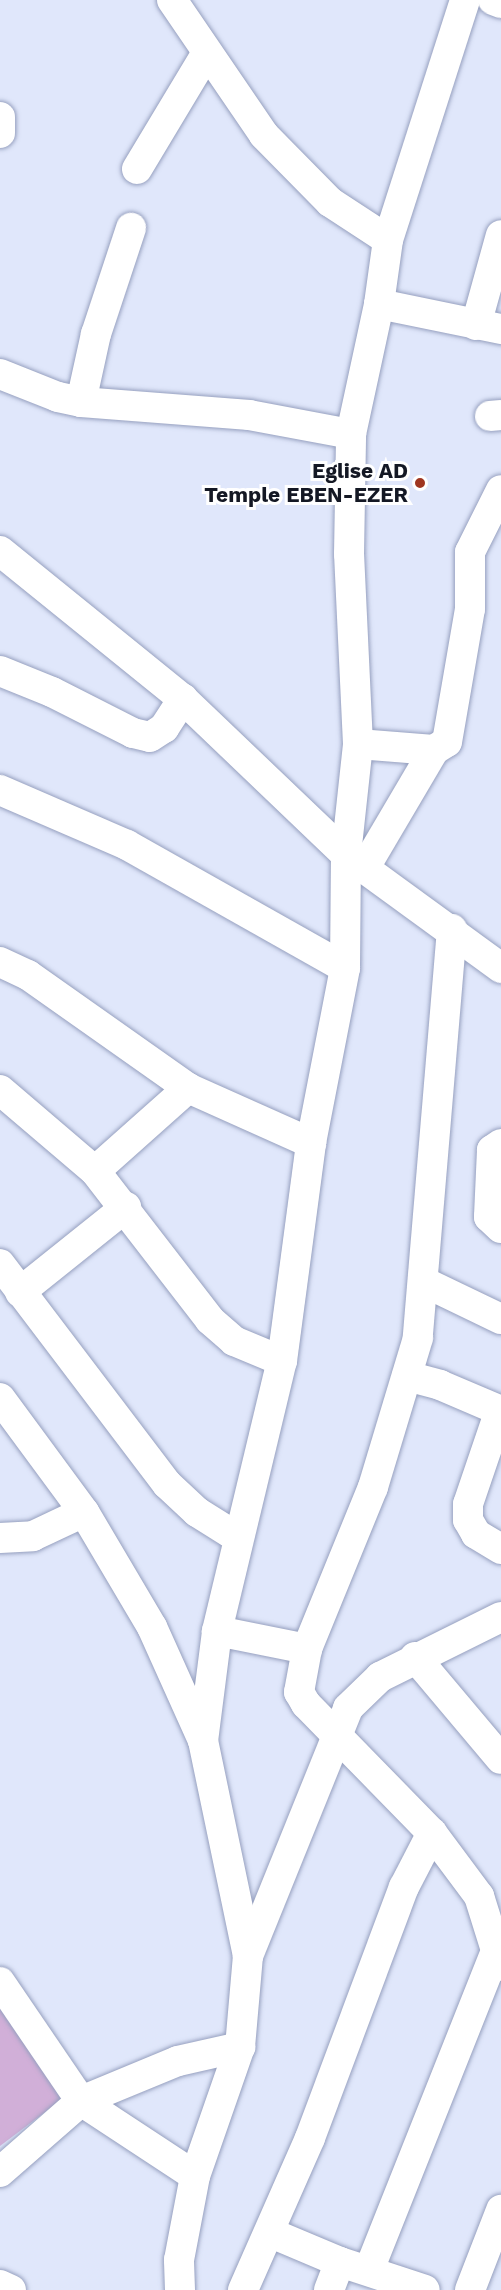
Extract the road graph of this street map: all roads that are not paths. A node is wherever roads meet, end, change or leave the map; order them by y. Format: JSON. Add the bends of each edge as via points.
{"nodes":[{"id":1,"x":172,"y":0,"type":"edge"},
{"id":2,"x":465,"y":0,"type":"edge"},
{"id":3,"x":494,"y":0,"type":"edge"},
{"id":4,"x":501,"y":3,"type":"edge"},
{"id":5,"x":206,"y":54,"type":"junction"},
{"id":6,"x":0,"y":117,"type":"edge"},
{"id":7,"x":0,"y":133,"type":"edge"},
{"id":8,"x":137,"y":169,"type":"dead end"},
{"id":9,"x":130,"y":228,"type":"dead end"},
{"id":10,"x":501,"y":235,"type":"edge"},
{"id":11,"x":388,"y":240,"type":"junction"},
{"id":12,"x":380,"y":304,"type":"junction"},
{"id":13,"x":489,"y":327,"type":"edge"},
{"id":14,"x":0,"y":374,"type":"edge"},
{"id":15,"x":81,"y":402,"type":"junction"},
{"id":16,"x":351,"y":434,"type":"junction"},
{"id":17,"x":501,"y":490,"type":"edge"},
{"id":18,"x":0,"y":551,"type":"edge"},
{"id":19,"x":0,"y":671,"type":"edge"},
{"id":20,"x":183,"y":699,"type":"junction"},
{"id":21,"x":358,"y":744,"type":"junction"},
{"id":22,"x":434,"y":750,"type":"junction"},
{"id":23,"x":0,"y":790,"type":"edge"},
{"id":24,"x":355,"y":862,"type":"junction"},
{"id":25,"x":452,"y":929,"type":"junction"},
{"id":26,"x":0,"y":962,"type":"edge"},
{"id":27,"x":345,"y":968,"type":"junction"},
{"id":28,"x":501,"y":968,"type":"edge"},
{"id":29,"x":188,"y":1088,"type":"junction"},
{"id":30,"x":0,"y":1090,"type":"edge"},
{"id":31,"x":311,"y":1143,"type":"junction"},
{"id":32,"x":501,"y":1144,"type":"edge"},
{"id":33,"x":95,"y":1171,"type":"junction"},
{"id":34,"x":126,"y":1207,"type":"junction"},
{"id":35,"x":501,"y":1228,"type":"edge"},
{"id":36,"x":0,"y":1264,"type":"edge"},
{"id":37,"x":424,"y":1282,"type":"junction"},
{"id":38,"x":20,"y":1292,"type":"junction"},
{"id":39,"x":501,"y":1319,"type":"edge"},
{"id":40,"x":282,"y":1361,"type":"junction"},
{"id":41,"x":407,"y":1376,"type":"junction"},
{"id":42,"x":0,"y":1398,"type":"edge"},
{"id":43,"x":500,"y":1410,"type":"edge"},
{"id":44,"x":84,"y":1512,"type":"junction"},
{"id":45,"x":237,"y":1537,"type":"junction"},
{"id":46,"x":0,"y":1538,"type":"edge"},
{"id":47,"x":501,"y":1549,"type":"edge"},
{"id":48,"x":501,"y":1617,"type":"edge"},
{"id":49,"x":217,"y":1631,"type":"junction"},
{"id":50,"x":307,"y":1649,"type":"junction"},
{"id":51,"x":415,"y":1657,"type":"junction"},
{"id":52,"x":340,"y":1735,"type":"junction"},
{"id":53,"x":203,"y":1741,"type":"junction"},
{"id":54,"x":501,"y":1760,"type":"edge"},
{"id":55,"x":432,"y":1833,"type":"junction"},
{"id":56,"x":248,"y":1956,"type":"junction"},
{"id":57,"x":498,"y":1960,"type":"edge"},
{"id":58,"x":0,"y":1982,"type":"edge"},
{"id":59,"x":240,"y":2047,"type":"junction"},
{"id":60,"x":81,"y":2101,"type":"junction"},
{"id":61,"x":0,"y":2172,"type":"edge"},
{"id":62,"x":195,"y":2176,"type":"junction"},
{"id":63,"x":501,"y":2210,"type":"edge"},
{"id":64,"x":271,"y":2233,"type":"junction"},
{"id":65,"x":340,"y":2262,"type":"junction"},
{"id":66,"x":369,"y":2270,"type":"junction"},
{"id":67,"x":0,"y":2285,"type":"edge"},
{"id":68,"x":11,"y":2290,"type":"edge"},
{"id":69,"x":180,"y":2290,"type":"edge"},
{"id":70,"x":243,"y":2290,"type":"edge"},
{"id":71,"x":329,"y":2290,"type":"edge"},
{"id":72,"x":425,"y":2290,"type":"edge"},
{"id":73,"x":470,"y":2290,"type":"edge"}],
"edges":[{"from":1,"to":5,"type":"street"},
{"from":2,"to":11,"type":"street"},
{"from":3,"to":4,"type":"street"},
{"from":5,"to":8,"type":"street"},
{"from":5,"to":11,"type":"street","via":[[264,135],[330,202]]},
{"from":6,"to":7,"type":"street"},
{"from":9,"to":15,"type":"street","via":[[96,334]]},
{"from":10,"to":13,"type":"street"},
{"from":11,"to":12,"type":"street"},
{"from":12,"to":13,"type":"street"},
{"from":12,"to":16,"type":"street"},
{"from":14,"to":15,"type":"street"},
{"from":15,"to":16,"type":"street","via":[[249,415]]},
{"from":16,"to":21,"type":"street","via":[[349,554]]},
{"from":17,"to":22,"type":"street","via":[[470,552],[470,609],[450,730],[447,742]]},
{"from":18,"to":20,"type":"street"},
{"from":19,"to":20,"type":"street","via":[[133,733],[150,736],[164,728]]},
{"from":20,"to":24,"type":"street"},
{"from":21,"to":22,"type":"street"},
{"from":21,"to":24,"type":"street"},
{"from":22,"to":24,"type":"street"},
{"from":23,"to":27,"type":"street","via":[[127,845]]},
{"from":24,"to":25,"type":"street"},
{"from":24,"to":27,"type":"street"},
{"from":25,"to":28,"type":"street"},
{"from":25,"to":37,"type":"street"},
{"from":26,"to":29,"type":"street","via":[[28,975]]},
{"from":27,"to":31,"type":"street"},
{"from":29,"to":31,"type":"street"},
{"from":29,"to":33,"type":"street"},
{"from":30,"to":33,"type":"street"},
{"from":31,"to":40,"type":"street"},
{"from":32,"to":35,"type":"street","via":[[492,1150],[489,1217]]},
{"from":33,"to":34,"type":"street"},
{"from":34,"to":38,"type":"street"},
{"from":34,"to":40,"type":"street","via":[[210,1320],[234,1341]]},
{"from":36,"to":38,"type":"street"},
{"from":37,"to":39,"type":"street"},
{"from":37,"to":41,"type":"street","via":[[418,1338]]},
{"from":38,"to":45,"type":"street","via":[[167,1484],[196,1512]]},
{"from":40,"to":45,"type":"street"},
{"from":41,"to":43,"type":"street"},
{"from":41,"to":50,"type":"street","via":[[373,1487]]},
{"from":42,"to":44,"type":"street"},
{"from":43,"to":47,"type":"street","via":[[468,1504],[468,1520],[476,1534]]},
{"from":44,"to":46,"type":"street","via":[[33,1536]]},
{"from":44,"to":53,"type":"street","via":[[152,1627]]},
{"from":45,"to":49,"type":"street"},
{"from":48,"to":51,"type":"street"},
{"from":49,"to":50,"type":"street"},
{"from":49,"to":53,"type":"street"},
{"from":50,"to":52,"type":"street","via":[[299,1692],[306,1704]]},
{"from":51,"to":52,"type":"street","via":[[364,1691],[348,1708]]},
{"from":51,"to":54,"type":"street"},
{"from":52,"to":55,"type":"street"},
{"from":52,"to":56,"type":"street"},
{"from":53,"to":56,"type":"street"},
{"from":55,"to":57,"type":"street","via":[[479,1896]]},
{"from":55,"to":64,"type":"street","via":[[404,1887]]},
{"from":56,"to":59,"type":"street"},
{"from":57,"to":66,"type":"street"},
{"from":58,"to":60,"type":"street"},
{"from":59,"to":60,"type":"street","via":[[171,2064]]},
{"from":59,"to":62,"type":"street"},
{"from":60,"to":61,"type":"street"},
{"from":60,"to":62,"type":"street"},
{"from":62,"to":69,"type":"street","via":[[179,2260]]},
{"from":63,"to":73,"type":"street"},
{"from":64,"to":65,"type":"street"},
{"from":64,"to":70,"type":"street"},
{"from":65,"to":66,"type":"street"},
{"from":65,"to":71,"type":"street"},
{"from":66,"to":72,"type":"street"},
{"from":67,"to":68,"type":"street"}]}
